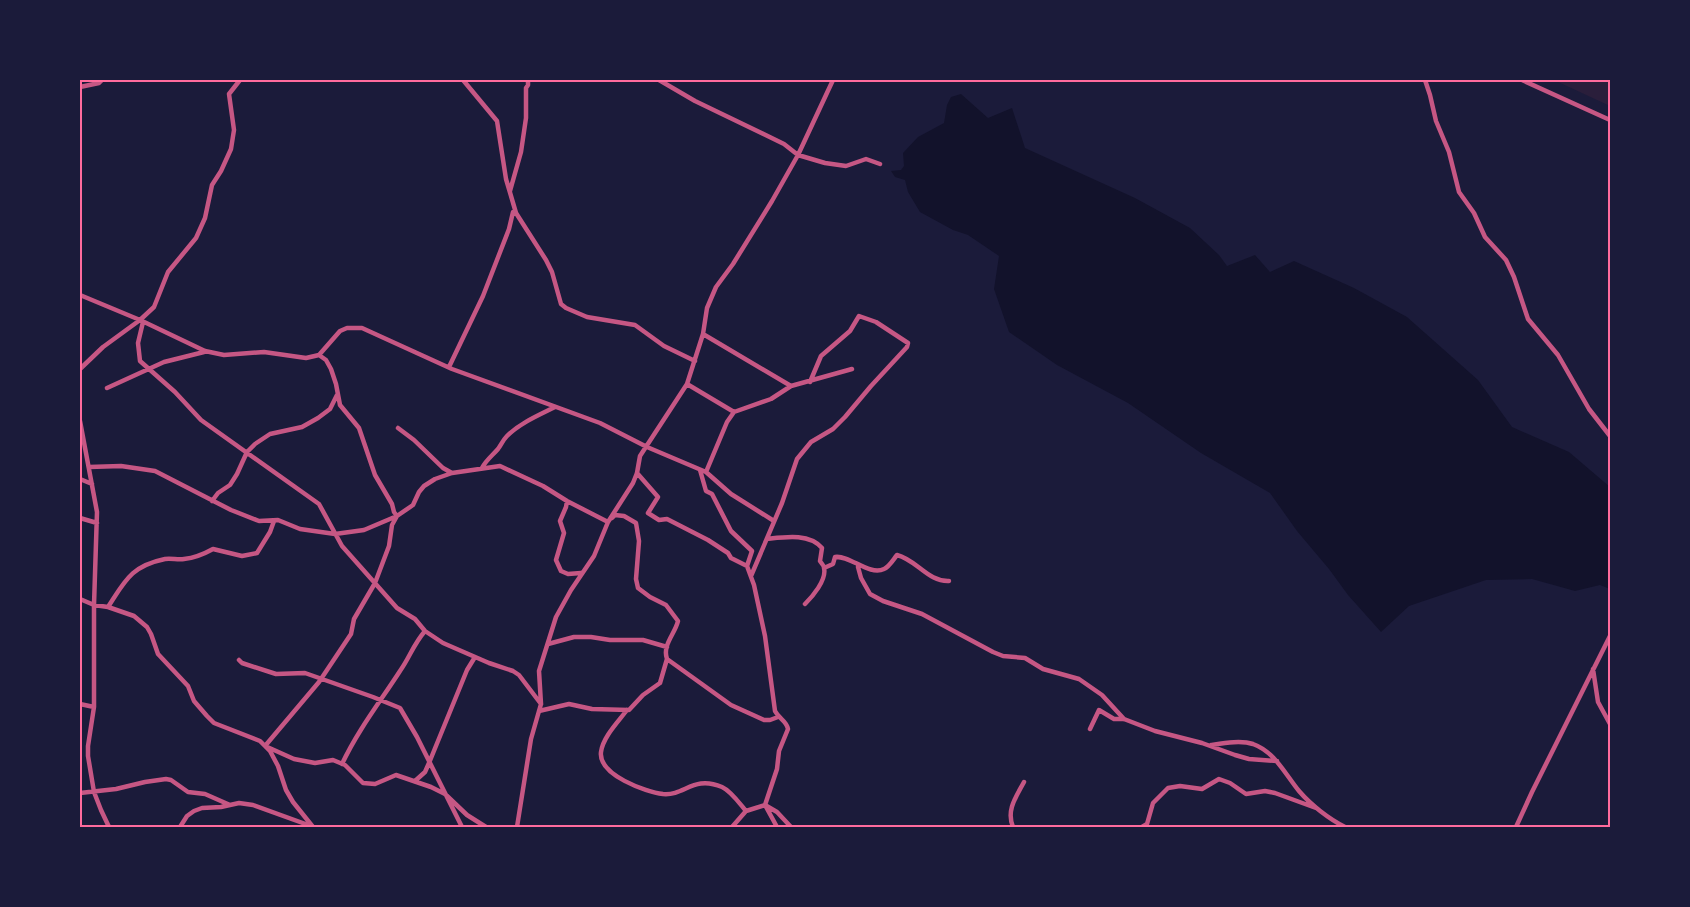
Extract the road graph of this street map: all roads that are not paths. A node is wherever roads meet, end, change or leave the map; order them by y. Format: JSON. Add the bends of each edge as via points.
{"nodes":[{"id":1,"x":102,"y":80,"type":"edge"},
{"id":2,"x":240,"y":80,"type":"edge"},
{"id":3,"x":463,"y":80,"type":"edge"},
{"id":4,"x":522,"y":80,"type":"edge"},
{"id":5,"x":659,"y":80,"type":"edge"},
{"id":6,"x":833,"y":80,"type":"edge"},
{"id":7,"x":1425,"y":80,"type":"edge"},
{"id":8,"x":1522,"y":80,"type":"edge"},
{"id":9,"x":528,"y":83,"type":"edge"},
{"id":10,"x":80,"y":88,"type":"edge"},
{"id":11,"x":1610,"y":120,"type":"edge"},
{"id":12,"x":798,"y":155,"type":"junction"},
{"id":13,"x":880,"y":164,"type":"dead end"},
{"id":14,"x":509,"y":193,"type":"junction"},
{"id":15,"x":513,"y":212,"type":"dead end"},
{"id":16,"x":80,"y":295,"type":"edge"},
{"id":17,"x":141,"y":321,"type":"junction"},
{"id":18,"x":703,"y":334,"type":"junction"},
{"id":19,"x":205,"y":351,"type":"junction"},
{"id":20,"x":318,"y":355,"type":"junction"},
{"id":21,"x":695,"y":360,"type":"junction"},
{"id":22,"x":449,"y":367,"type":"junction"},
{"id":23,"x":149,"y":368,"type":"junction"},
{"id":24,"x":80,"y":369,"type":"edge"},
{"id":25,"x":852,"y":369,"type":"dead end"},
{"id":26,"x":810,"y":382,"type":"junction"},
{"id":27,"x":687,"y":384,"type":"junction"},
{"id":28,"x":791,"y":386,"type":"junction"},
{"id":29,"x":107,"y":388,"type":"dead end"},
{"id":30,"x":338,"y":395,"type":"junction"},
{"id":31,"x":555,"y":407,"type":"junction"},
{"id":32,"x":734,"y":412,"type":"junction"},
{"id":33,"x":80,"y":422,"type":"edge"},
{"id":34,"x":398,"y":428,"type":"dead end"},
{"id":35,"x":1610,"y":436,"type":"edge"},
{"id":36,"x":647,"y":447,"type":"junction"},
{"id":37,"x":247,"y":452,"type":"junction"},
{"id":38,"x":89,"y":467,"type":"junction"},
{"id":39,"x":482,"y":468,"type":"junction"},
{"id":40,"x":700,"y":470,"type":"junction"},
{"id":41,"x":706,"y":472,"type":"junction"},
{"id":42,"x":452,"y":473,"type":"junction"},
{"id":43,"x":638,"y":473,"type":"junction"},
{"id":44,"x":80,"y":480,"type":"edge"},
{"id":45,"x":92,"y":484,"type":"junction"},
{"id":46,"x":212,"y":501,"type":"junction"},
{"id":47,"x":567,"y":501,"type":"junction"},
{"id":48,"x":397,"y":516,"type":"junction"},
{"id":49,"x":80,"y":518,"type":"edge"},
{"id":50,"x":274,"y":521,"type":"junction"},
{"id":51,"x":774,"y":521,"type":"junction"},
{"id":52,"x":97,"y":523,"type":"junction"},
{"id":53,"x":608,"y":523,"type":"junction"},
{"id":54,"x":335,"y":534,"type":"junction"},
{"id":55,"x":767,"y":539,"type":"junction"},
{"id":56,"x":859,"y":565,"type":"junction"},
{"id":57,"x":747,"y":566,"type":"junction"},
{"id":58,"x":824,"y":568,"type":"junction"},
{"id":59,"x":581,"y":574,"type":"junction"},
{"id":60,"x":751,"y":576,"type":"junction"},
{"id":61,"x":949,"y":581,"type":"dead end"},
{"id":62,"x":375,"y":583,"type":"junction"},
{"id":63,"x":80,"y":599,"type":"edge"},
{"id":64,"x":805,"y":604,"type":"dead end"},
{"id":65,"x":94,"y":605,"type":"junction"},
{"id":66,"x":108,"y":608,"type":"junction"},
{"id":67,"x":426,"y":631,"type":"junction"},
{"id":68,"x":1610,"y":636,"type":"edge"},
{"id":69,"x":548,"y":644,"type":"junction"},
{"id":70,"x":667,"y":646,"type":"junction"},
{"id":71,"x":476,"y":657,"type":"junction"},
{"id":72,"x":667,"y":659,"type":"junction"},
{"id":73,"x":239,"y":660,"type":"dead end"},
{"id":74,"x":1593,"y":669,"type":"junction"},
{"id":75,"x":321,"y":678,"type":"junction"},
{"id":76,"x":380,"y":699,"type":"junction"},
{"id":77,"x":80,"y":704,"type":"edge"},
{"id":78,"x":541,"y":704,"type":"junction"},
{"id":79,"x":94,"y":707,"type":"junction"},
{"id":80,"x":627,"y":710,"type":"junction"},
{"id":81,"x":539,"y":711,"type":"junction"},
{"id":82,"x":778,"y":717,"type":"junction"},
{"id":83,"x":1124,"y":719,"type":"junction"},
{"id":84,"x":1610,"y":724,"type":"edge"},
{"id":85,"x":1090,"y":729,"type":"dead end"},
{"id":86,"x":1209,"y":745,"type":"junction"},
{"id":87,"x":265,"y":746,"type":"junction"},
{"id":88,"x":1277,"y":761,"type":"junction"},
{"id":89,"x":429,"y":763,"type":"junction"},
{"id":90,"x":342,"y":764,"type":"junction"},
{"id":91,"x":415,"y":781,"type":"junction"},
{"id":92,"x":1024,"y":782,"type":"dead end"},
{"id":93,"x":94,"y":792,"type":"junction"},
{"id":94,"x":80,"y":793,"type":"edge"},
{"id":95,"x":445,"y":794,"type":"junction"},
{"id":96,"x":230,"y":805,"type":"junction"},
{"id":97,"x":765,"y":805,"type":"junction"},
{"id":98,"x":1316,"y":808,"type":"junction"},
{"id":99,"x":746,"y":811,"type":"junction"},
{"id":100,"x":738,"y":824,"type":"edge"},
{"id":101,"x":109,"y":827,"type":"edge"},
{"id":102,"x":180,"y":827,"type":"edge"},
{"id":103,"x":312,"y":827,"type":"edge"},
{"id":104,"x":462,"y":827,"type":"edge"},
{"id":105,"x":486,"y":827,"type":"edge"},
{"id":106,"x":517,"y":827,"type":"edge"},
{"id":107,"x":732,"y":827,"type":"edge"},
{"id":108,"x":777,"y":827,"type":"edge"},
{"id":109,"x":790,"y":827,"type":"edge"},
{"id":110,"x":1014,"y":827,"type":"edge"},
{"id":111,"x":1142,"y":827,"type":"edge"},
{"id":112,"x":1345,"y":827,"type":"edge"},
{"id":113,"x":1516,"y":827,"type":"edge"}],
"edges":[{"from":1,"to":10,"type":"street"},
{"from":2,"to":17,"type":"street","via":[[229,94],[234,130],[231,149],[212,185],[201,228],[168,272],[154,307]]},
{"from":3,"to":14,"type":"street","via":[[497,121]]},
{"from":4,"to":9,"type":"street"},
{"from":5,"to":12,"type":"street","via":[[784,144]]},
{"from":6,"to":12,"type":"street"},
{"from":7,"to":35,"type":"street","via":[[1459,192],[1474,213],[1484,237],[1506,260],[1528,319],[1558,355]]},
{"from":8,"to":11,"type":"street"},
{"from":9,"to":14,"type":"street","via":[[526,118]]},
{"from":12,"to":13,"type":"street","via":[[846,166],[866,160]]},
{"from":12,"to":18,"type":"street","via":[[716,287],[707,308]]},
{"from":14,"to":21,"type":"street","via":[[516,213],[549,266],[561,304],[587,317],[635,325],[664,346]]},
{"from":15,"to":22,"type":"street","via":[[510,229],[483,296]]},
{"from":16,"to":17,"type":"street"},
{"from":17,"to":19,"type":"street"},
{"from":17,"to":23,"type":"street","via":[[140,361]]},
{"from":17,"to":24,"type":"street","via":[[103,347]]},
{"from":18,"to":21,"type":"street"},
{"from":18,"to":28,"type":"street"},
{"from":19,"to":20,"type":"street","via":[[224,354],[264,352],[306,358]]},
{"from":19,"to":23,"type":"street"},
{"from":20,"to":22,"type":"street","via":[[340,331],[362,328]]},
{"from":20,"to":30,"type":"street","via":[[331,369]]},
{"from":21,"to":27,"type":"street"},
{"from":22,"to":31,"type":"street"},
{"from":23,"to":29,"type":"street"},
{"from":23,"to":37,"type":"street","via":[[201,420]]},
{"from":25,"to":26,"type":"street"},
{"from":26,"to":28,"type":"street"},
{"from":26,"to":51,"type":"street","via":[[822,356],[850,331],[860,316],[876,322],[908,343],[845,417],[812,442],[797,459]]},
{"from":27,"to":32,"type":"street"},
{"from":27,"to":36,"type":"street"},
{"from":28,"to":32,"type":"street","via":[[770,399]]},
{"from":30,"to":37,"type":"street","via":[[330,409],[318,418],[302,426],[270,434]]},
{"from":30,"to":48,"type":"street","via":[[340,405],[359,428],[375,475]]},
{"from":31,"to":36,"type":"street","via":[[600,423]]},
{"from":31,"to":39,"type":"street","via":[[510,434]]},
{"from":32,"to":41,"type":"street","via":[[726,422]]},
{"from":33,"to":38,"type":"street"},
{"from":34,"to":42,"type":"street"},
{"from":36,"to":40,"type":"street"},
{"from":36,"to":43,"type":"street","via":[[640,456]]},
{"from":37,"to":46,"type":"street","via":[[230,485]]},
{"from":37,"to":54,"type":"street","via":[[320,504]]},
{"from":38,"to":45,"type":"street"},
{"from":38,"to":46,"type":"street","via":[[121,466],[155,471]]},
{"from":39,"to":42,"type":"street"},
{"from":39,"to":47,"type":"street","via":[[504,467]]},
{"from":40,"to":41,"type":"street"},
{"from":40,"to":57,"type":"street","via":[[706,492],[712,494],[731,531],[752,551]]},
{"from":41,"to":51,"type":"street","via":[[731,494]]},
{"from":42,"to":48,"type":"street","via":[[424,486],[414,505]]},
{"from":43,"to":53,"type":"street"},
{"from":43,"to":57,"type":"street","via":[[658,498],[648,513],[708,540]]},
{"from":44,"to":45,"type":"street"},
{"from":45,"to":52,"type":"street"},
{"from":46,"to":50,"type":"street","via":[[259,522]]},
{"from":47,"to":53,"type":"street"},
{"from":47,"to":59,"type":"street","via":[[560,520],[564,533],[556,560],[561,571]]},
{"from":48,"to":54,"type":"street","via":[[364,530]]},
{"from":48,"to":62,"type":"street"},
{"from":49,"to":52,"type":"street"},
{"from":50,"to":54,"type":"street"},
{"from":50,"to":66,"type":"street","via":[[257,553],[242,556],[213,549],[202,555],[166,558],[142,566],[128,576]]},
{"from":51,"to":55,"type":"street"},
{"from":52,"to":65,"type":"street"},
{"from":53,"to":59,"type":"street","via":[[594,556]]},
{"from":53,"to":70,"type":"street","via":[[616,515],[636,523],[638,588],[666,605],[678,621]]},
{"from":54,"to":62,"type":"street"},
{"from":55,"to":58,"type":"street","via":[[802,537],[815,542],[822,548],[820,561]]},
{"from":55,"to":60,"type":"street"},
{"from":56,"to":58,"type":"street","via":[[837,556],[834,564]]},
{"from":56,"to":61,"type":"street","via":[[879,571],[886,569],[897,555],[909,559],[934,579]]},
{"from":56,"to":83,"type":"street","via":[[861,578],[870,594],[922,614],[993,652],[1025,658],[1043,669],[1079,679],[1102,695]]},
{"from":57,"to":60,"type":"street"},
{"from":58,"to":64,"type":"street","via":[[818,589]]},
{"from":59,"to":69,"type":"street","via":[[556,617]]},
{"from":60,"to":82,"type":"street"},
{"from":62,"to":67,"type":"street","via":[[397,608],[415,619]]},
{"from":62,"to":75,"type":"street","via":[[354,619],[351,634]]},
{"from":63,"to":65,"type":"street"},
{"from":65,"to":66,"type":"street"},
{"from":65,"to":79,"type":"street"},
{"from":66,"to":87,"type":"street","via":[[134,616],[147,627],[158,654],[188,686],[194,702],[214,723],[260,741]]},
{"from":67,"to":71,"type":"street","via":[[443,643]]},
{"from":67,"to":76,"type":"street","via":[[415,642]]},
{"from":68,"to":74,"type":"street"},
{"from":69,"to":70,"type":"street","via":[[574,637],[591,637],[643,640]]},
{"from":69,"to":78,"type":"street","via":[[539,671]]},
{"from":70,"to":72,"type":"street"},
{"from":71,"to":78,"type":"street","via":[[519,675]]},
{"from":71,"to":89,"type":"street","via":[[467,670]]},
{"from":72,"to":80,"type":"street","via":[[660,683]]},
{"from":72,"to":82,"type":"street","via":[[731,705],[764,720]]},
{"from":73,"to":75,"type":"street","via":[[276,674],[305,672]]},
{"from":74,"to":84,"type":"street","via":[[1598,702]]},
{"from":74,"to":113,"type":"street"},
{"from":75,"to":76,"type":"street"},
{"from":75,"to":87,"type":"street"},
{"from":76,"to":89,"type":"street","via":[[400,708]]},
{"from":76,"to":90,"type":"street"},
{"from":77,"to":79,"type":"street"},
{"from":78,"to":81,"type":"street"},
{"from":79,"to":93,"type":"street","via":[[88,746]]},
{"from":80,"to":81,"type":"street","via":[[592,709],[569,704]]},
{"from":80,"to":99,"type":"street","via":[[601,750],[603,763],[610,771],[627,782],[663,794],[695,784],[722,787]]},
{"from":81,"to":106,"type":"street","via":[[531,738]]},
{"from":82,"to":97,"type":"street","via":[[788,729]]},
{"from":83,"to":85,"type":"street","via":[[1114,720],[1099,710]]},
{"from":83,"to":86,"type":"street"},
{"from":86,"to":88,"type":"street","via":[[1249,759]]},
{"from":86,"to":88,"type":"street","via":[[1252,744]]},
{"from":87,"to":90,"type":"street","via":[[294,759],[315,763],[333,760]]},
{"from":87,"to":103,"type":"street","via":[[275,758],[286,790]]},
{"from":88,"to":98,"type":"street"},
{"from":89,"to":91,"type":"street"},
{"from":89,"to":95,"type":"street"},
{"from":90,"to":91,"type":"street","via":[[363,782],[376,784],[396,775]]},
{"from":91,"to":95,"type":"street"},
{"from":92,"to":110,"type":"street","via":[[1010,810]]},
{"from":93,"to":94,"type":"street"},
{"from":93,"to":96,"type":"street","via":[[166,779],[185,791],[208,795]]},
{"from":93,"to":101,"type":"street"},
{"from":95,"to":104,"type":"street"},
{"from":95,"to":105,"type":"street","via":[[467,815]]},
{"from":96,"to":102,"type":"street","via":[[194,810]]},
{"from":96,"to":103,"type":"street","via":[[244,803]]},
{"from":97,"to":99,"type":"street"},
{"from":97,"to":108,"type":"street"},
{"from":97,"to":109,"type":"street","via":[[777,812]]},
{"from":98,"to":111,"type":"street","via":[[1276,793],[1246,794],[1219,780],[1202,789],[1168,788],[1153,803],[1147,824]]},
{"from":98,"to":112,"type":"street"},
{"from":99,"to":100,"type":"street"},
{"from":100,"to":107,"type":"street"}]}
